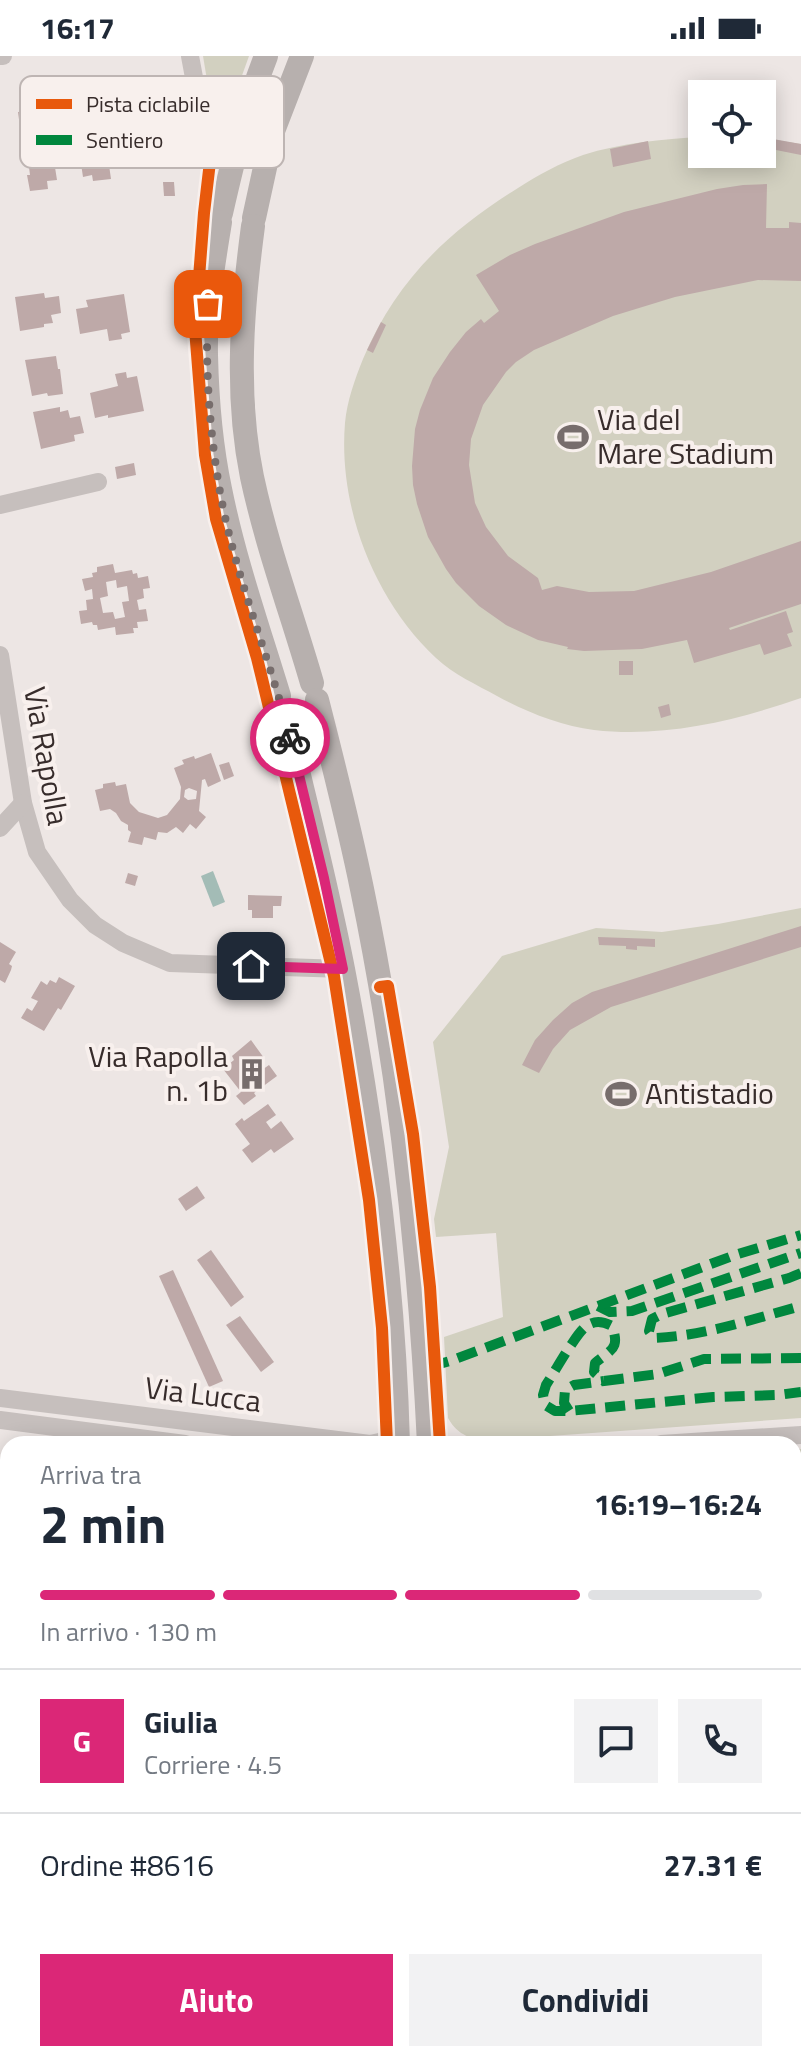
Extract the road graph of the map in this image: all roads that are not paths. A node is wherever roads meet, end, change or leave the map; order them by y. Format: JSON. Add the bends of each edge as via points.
{"nodes":[{"id":1,"x":190,"y":56,"type":"edge"},
{"id":2,"x":266,"y":56,"type":"edge"},
{"id":3,"x":302,"y":56,"type":"edge"},
{"id":4,"x":194,"y":76,"type":"edge"},
{"id":5,"x":258,"y":76,"type":"edge"},
{"id":6,"x":284,"y":103,"type":"edge"},
{"id":7,"x":231,"y":168,"type":"edge"},
{"id":8,"x":265,"y":168,"type":"edge"},
{"id":9,"x":220,"y":217,"type":"junction"},
{"id":10,"x":253,"y":222,"type":"junction"},
{"id":11,"x":98,"y":482,"type":"dead end"},
{"id":12,"x":0,"y":505,"type":"edge"},
{"id":13,"x":0,"y":655,"type":"edge"},
{"id":14,"x":314,"y":691,"type":"junction"},
{"id":15,"x":281,"y":703,"type":"junction"},
{"id":16,"x":23,"y":803,"type":"junction"},
{"id":17,"x":0,"y":828,"type":"edge"},
{"id":18,"x":376,"y":966,"type":"junction"},
{"id":19,"x":343,"y":969,"type":"junction"},
{"id":20,"x":0,"y":1398,"type":"edge"},
{"id":21,"x":0,"y":1420,"type":"edge"},
{"id":22,"x":123,"y":1436,"type":"edge"},
{"id":23,"x":306,"y":1436,"type":"edge"},
{"id":24,"x":398,"y":1436,"type":"edge"},
{"id":25,"x":429,"y":1436,"type":"edge"}],
"edges":[{"from":1,"to":4,"type":"street"},
{"from":2,"to":5,"type":"main road"},
{"from":3,"to":6,"type":"main road"},
{"from":7,"to":9,"type":"main road"},
{"from":8,"to":10,"type":"main road"},
{"from":9,"to":10,"type":"main road","via":[[228,204],[239,202],[249,207]]},
{"from":9,"to":15,"type":"main road","via":[[208,304],[210,419],[232,542]]},
{"from":10,"to":14,"type":"main road","via":[[242,342],[244,419],[268,538]]},
{"from":11,"to":12,"type":"street"},
{"from":13,"to":16,"type":"street","name":"Via Rapolla"},
{"from":14,"to":15,"type":"main road","via":[[316,706],[306,715],[294,716]]},
{"from":14,"to":18,"type":"main road"},
{"from":15,"to":19,"type":"main road"},
{"from":16,"to":17,"type":"street"},
{"from":16,"to":19,"type":"street","name":"Via Rapolla","via":[[37,852],[70,900],[123,943],[170,963]]},
{"from":18,"to":19,"type":"main road"},
{"from":18,"to":25,"type":"main road","via":[[415,1240]]},
{"from":19,"to":24,"type":"main road","via":[[382,1224]]},
{"from":20,"to":23,"type":"street","name":"Via Lucca"},
{"from":21,"to":22,"type":"street","name":"Via Lucca"}]}
